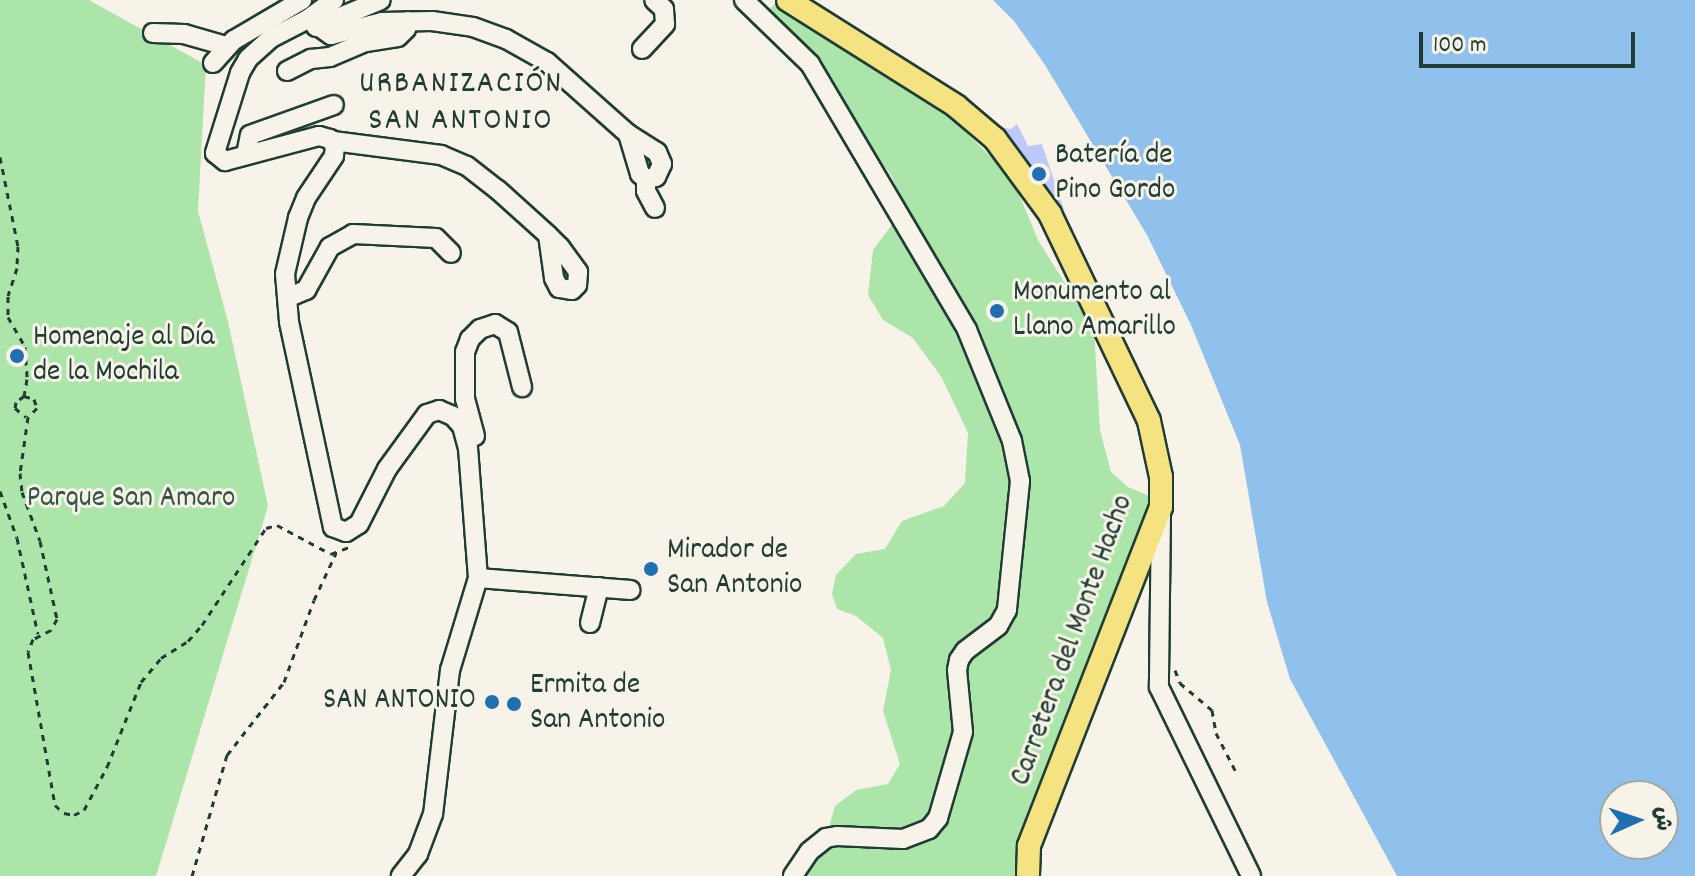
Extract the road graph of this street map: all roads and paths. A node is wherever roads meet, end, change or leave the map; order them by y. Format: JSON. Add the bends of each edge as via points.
{"nodes":[{"id":1,"x":302,"y":0,"type":"edge"},
{"id":2,"x":334,"y":0,"type":"edge"},
{"id":3,"x":381,"y":0,"type":"edge"},
{"id":4,"x":654,"y":0,"type":"edge"},
{"id":5,"x":744,"y":0,"type":"edge"},
{"id":6,"x":788,"y":0,"type":"edge"},
{"id":7,"x":408,"y":21,"type":"junction"},
{"id":8,"x":312,"y":23,"type":"junction"},
{"id":9,"x":153,"y":33,"type":"dead end"},
{"id":10,"x":226,"y":46,"type":"junction"},
{"id":11,"x":642,"y":49,"type":"dead end"},
{"id":12,"x":213,"y":63,"type":"dead end"},
{"id":13,"x":287,"y":71,"type":"dead end"},
{"id":14,"x":334,"y":105,"type":"dead end"},
{"id":15,"x":333,"y":141,"type":"junction"},
{"id":16,"x":246,"y":154,"type":"junction"},
{"id":17,"x":0,"y":157,"type":"edge"},
{"id":18,"x":655,"y":208,"type":"dead end"},
{"id":19,"x":548,"y":235,"type":"dead end"},
{"id":20,"x":451,"y":253,"type":"dead end"},
{"id":21,"x":287,"y":298,"type":"junction"},
{"id":22,"x":522,"y":387,"type":"dead end"},
{"id":23,"x":24,"y":396,"type":"junction"},
{"id":24,"x":28,"y":417,"type":"junction"},
{"id":25,"x":468,"y":448,"type":"junction"},
{"id":26,"x":0,"y":491,"type":"edge"},
{"id":27,"x":1161,"y":507,"type":"junction"},
{"id":28,"x":354,"y":540,"type":"dead end"},
{"id":29,"x":336,"y":553,"type":"junction"},
{"id":30,"x":478,"y":578,"type":"junction"},
{"id":31,"x":599,"y":587,"type":"junction"},
{"id":32,"x":631,"y":590,"type":"dead end"},
{"id":33,"x":590,"y":623,"type":"dead end"},
{"id":34,"x":38,"y":634,"type":"junction"},
{"id":35,"x":1172,"y":663,"type":"dead end"},
{"id":36,"x":1235,"y":770,"type":"dead end"},
{"id":37,"x":192,"y":876,"type":"edge"},
{"id":38,"x":401,"y":876,"type":"edge"},
{"id":39,"x":793,"y":876,"type":"edge"},
{"id":40,"x":1028,"y":876,"type":"edge"},
{"id":41,"x":1251,"y":876,"type":"edge"}],
"edges":[{"from":1,"to":10,"type":"street"},
{"from":2,"to":8,"type":"street"},
{"from":3,"to":8,"type":"street"},
{"from":4,"to":11,"type":"street","via":[[666,19]]},
{"from":5,"to":39,"type":"street","via":[[810,64],[967,330],[1008,429],[1020,481],[1007,610],[998,626],[959,660],[963,732],[938,818],[929,829],[903,839],[826,838]]},
{"from":6,"to":27,"type":"main road","name":"Carretera del Monte Hacho","via":[[956,106],[995,139],[1034,189],[1139,393],[1156,449]]},
{"from":7,"to":8,"type":"street","via":[[370,24],[337,35],[325,34]]},
{"from":7,"to":13,"type":"street","via":[[398,37],[366,42]]},
{"from":7,"to":18,"type":"street","via":[[455,23],[514,43],[570,79],[628,134],[660,156],[660,173],[646,179]]},
{"from":8,"to":16,"type":"street","via":[[271,38],[240,73],[215,153],[225,161]]},
{"from":9,"to":10,"type":"street","via":[[184,34]]},
{"from":10,"to":12,"type":"street"},
{"from":14,"to":16,"type":"street","via":[[250,135]]},
{"from":15,"to":16,"type":"street","via":[[311,136]]},
{"from":15,"to":19,"type":"street","via":[[455,160]]},
{"from":15,"to":21,"type":"street","via":[[334,156],[298,218],[285,274]]},
{"from":17,"to":23,"type":"path","via":[[18,246],[8,317],[25,347]]},
{"from":20,"to":21,"type":"street","via":[[436,238],[353,234],[330,247],[306,290]]},
{"from":21,"to":25,"type":"street","via":[[324,498],[336,530],[346,532],[359,524],[387,469],[427,414],[439,410],[453,416]]},
{"from":22,"to":25,"type":"street","via":[[508,332],[495,324],[480,329],[465,352],[465,399],[475,438]]},
{"from":23,"to":24,"type":"path","via":[[15,408]]},
{"from":23,"to":24,"type":"path","via":[[37,405]]},
{"from":24,"to":34,"type":"path","via":[[22,492],[40,541],[57,619],[51,630]]},
{"from":25,"to":30,"type":"street"},
{"from":26,"to":34,"type":"path","via":[[17,538]]},
{"from":27,"to":40,"type":"main road","name":"Carretera del Monte Hacho","via":[[1029,846]]},
{"from":27,"to":41,"type":"street","via":[[1159,687]]},
{"from":28,"to":29,"type":"path"},
{"from":29,"to":34,"type":"path","via":[[277,525],[266,528],[202,625],[141,682],[107,767],[84,810],[74,815],[55,805],[53,795],[28,652]]},
{"from":29,"to":37,"type":"path","via":[[284,682],[227,755]]},
{"from":30,"to":31,"type":"street"},
{"from":30,"to":38,"type":"street","via":[[450,670],[433,814],[418,854]]},
{"from":31,"to":32,"type":"street"},
{"from":31,"to":33,"type":"street"},
{"from":35,"to":36,"type":"path","via":[[1180,683],[1212,710],[1216,733]]}]}
